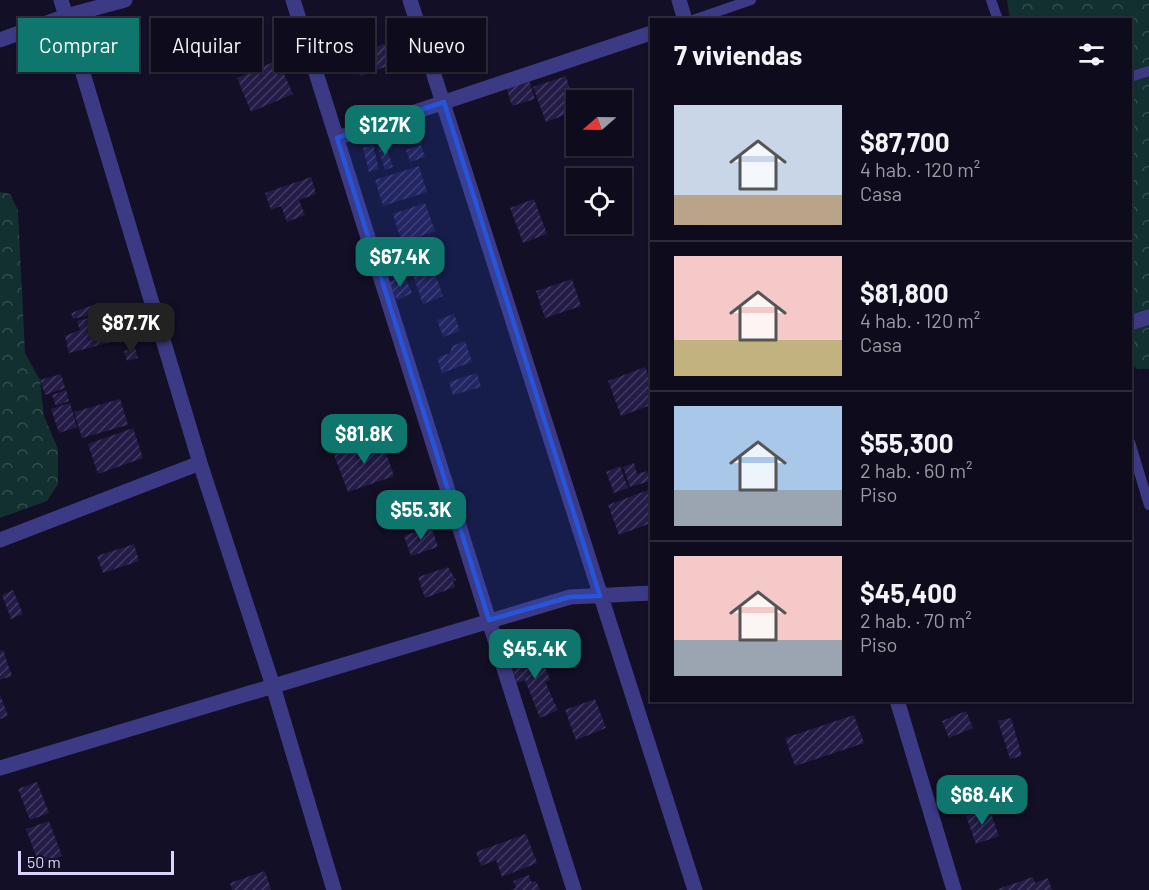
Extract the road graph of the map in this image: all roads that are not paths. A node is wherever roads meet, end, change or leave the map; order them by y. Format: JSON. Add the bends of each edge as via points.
{"nodes":[{"id":1,"x":61,"y":0,"type":"edge"},
{"id":2,"x":125,"y":0,"type":"edge"},
{"id":3,"x":293,"y":0,"type":"edge"},
{"id":4,"x":410,"y":0,"type":"edge"},
{"id":5,"x":679,"y":0,"type":"edge"},
{"id":6,"x":751,"y":0,"type":"edge"},
{"id":7,"x":992,"y":0,"type":"edge"},
{"id":8,"x":66,"y":15,"type":"junction"},
{"id":9,"x":684,"y":18,"type":"edge"},
{"id":10,"x":699,"y":18,"type":"edge"},
{"id":11,"x":997,"y":18,"type":"edge"},
{"id":12,"x":650,"y":33,"type":"edge"},
{"id":13,"x":0,"y":40,"type":"edge"},
{"id":14,"x":1149,"y":71,"type":"edge"},
{"id":15,"x":1132,"y":76,"type":"edge"},
{"id":16,"x":444,"y":102,"type":"junction"},
{"id":17,"x":337,"y":138,"type":"junction"},
{"id":18,"x":1149,"y":317,"type":"edge"},
{"id":19,"x":1132,"y":323,"type":"edge"},
{"id":20,"x":1132,"y":449,"type":"edge"},
{"id":21,"x":200,"y":464,"type":"junction"},
{"id":22,"x":1149,"y":505,"type":"edge"},
{"id":23,"x":0,"y":540,"type":"edge"},
{"id":24,"x":650,"y":593,"type":"edge"},
{"id":25,"x":600,"y":596,"type":"junction"},
{"id":26,"x":489,"y":620,"type":"junction"},
{"id":27,"x":273,"y":686,"type":"junction"},
{"id":28,"x":898,"y":702,"type":"edge"},
{"id":29,"x":0,"y":768,"type":"edge"},
{"id":30,"x":334,"y":890,"type":"edge"},
{"id":31,"x":574,"y":890,"type":"edge"},
{"id":32,"x":695,"y":890,"type":"edge"},
{"id":33,"x":954,"y":890,"type":"edge"}],
"edges":[{"from":1,"to":8,"type":"street"},
{"from":2,"to":8,"type":"street"},
{"from":3,"to":17,"type":"street"},
{"from":4,"to":16,"type":"street"},
{"from":5,"to":9,"type":"street"},
{"from":6,"to":10,"type":"lane"},
{"from":7,"to":11,"type":"lane"},
{"from":8,"to":13,"type":"street"},
{"from":8,"to":21,"type":"street"},
{"from":12,"to":16,"type":"street"},
{"from":14,"to":15,"type":"lane"},
{"from":16,"to":17,"type":"street"},
{"from":16,"to":25,"type":"street"},
{"from":17,"to":26,"type":"street"},
{"from":18,"to":19,"type":"street"},
{"from":20,"to":22,"type":"lane"},
{"from":21,"to":23,"type":"street"},
{"from":21,"to":27,"type":"street"},
{"from":24,"to":25,"type":"street"},
{"from":25,"to":26,"type":"street","via":[[570,597]]},
{"from":25,"to":32,"type":"street"},
{"from":26,"to":27,"type":"street"},
{"from":26,"to":31,"type":"street"},
{"from":27,"to":29,"type":"street"},
{"from":27,"to":30,"type":"street"},
{"from":28,"to":33,"type":"street"}]}
